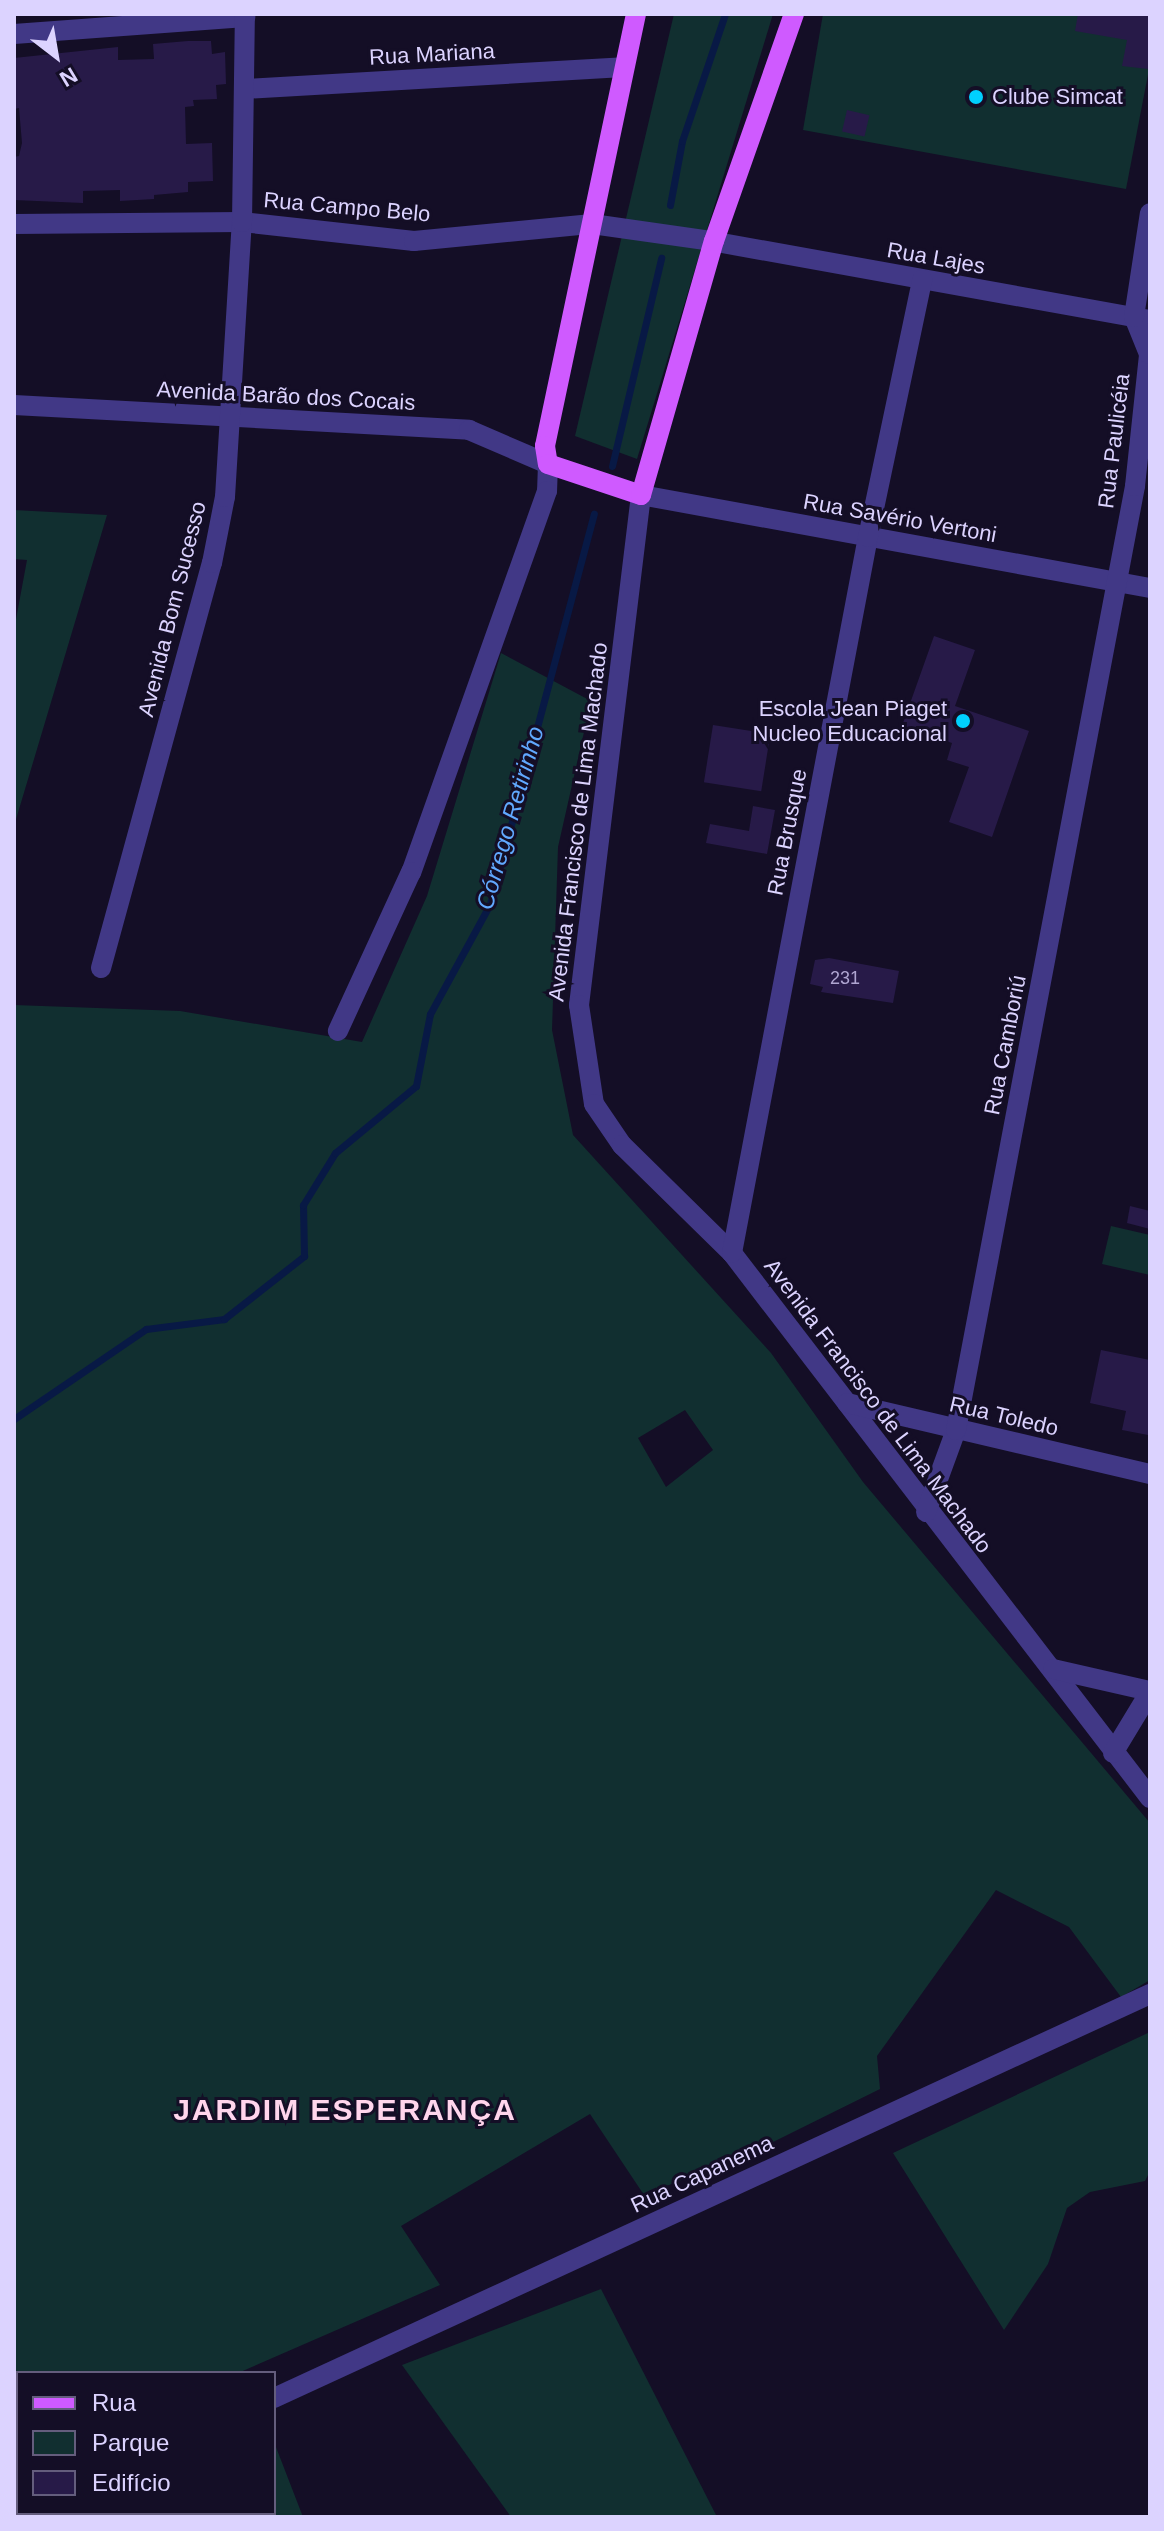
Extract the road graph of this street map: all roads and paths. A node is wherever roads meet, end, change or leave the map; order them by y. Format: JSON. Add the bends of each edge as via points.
{"nodes":[{"id":1,"x":636,"y":14,"type":"edge"},
{"id":2,"x":794,"y":14,"type":"edge"},
{"id":3,"x":245,"y":15,"type":"edge"},
{"id":4,"x":14,"y":34,"type":"edge"},
{"id":5,"x":623,"y":67,"type":"junction"},
{"id":6,"x":244,"y":89,"type":"junction"},
{"id":7,"x":1150,"y":213,"type":"edge"},
{"id":8,"x":242,"y":222,"type":"junction"},
{"id":9,"x":14,"y":224,"type":"edge"},
{"id":10,"x":592,"y":224,"type":"junction"},
{"id":11,"x":714,"y":241,"type":"junction"},
{"id":12,"x":922,"y":280,"type":"junction"},
{"id":13,"x":1142,"y":318,"type":"edge"},
{"id":14,"x":14,"y":405,"type":"edge"},
{"id":15,"x":230,"y":416,"type":"junction"},
{"id":16,"x":548,"y":464,"type":"junction"},
{"id":17,"x":641,"y":495,"type":"junction"},
{"id":18,"x":868,"y":537,"type":"junction"},
{"id":19,"x":1118,"y":583,"type":"junction"},
{"id":20,"x":1150,"y":588,"type":"edge"},
{"id":21,"x":101,"y":968,"type":"dead end"},
{"id":22,"x":338,"y":1031,"type":"dead end"},
{"id":23,"x":732,"y":1253,"type":"junction"},
{"id":24,"x":847,"y":1403,"type":"junction"},
{"id":25,"x":956,"y":1430,"type":"junction"},
{"id":26,"x":1150,"y":1474,"type":"edge"},
{"id":27,"x":926,"y":1512,"type":"junction"},
{"id":28,"x":1053,"y":1669,"type":"junction"},
{"id":29,"x":1150,"y":1692,"type":"edge"},
{"id":30,"x":1113,"y":1753,"type":"junction"},
{"id":31,"x":1150,"y":1798,"type":"edge"},
{"id":32,"x":1150,"y":1994,"type":"edge"},
{"id":33,"x":276,"y":2397,"type":"edge"}],
"edges":[{"from":1,"to":5,"type":"main road"},
{"from":2,"to":11,"type":"main road","name":"Avenida Francisco de Lima Machado"},
{"from":3,"to":4,"type":"street"},
{"from":3,"to":6,"type":"street","name":"Avenida Bom Sucesso"},
{"from":5,"to":6,"type":"street","name":"Rua Mariana"},
{"from":5,"to":10,"type":"main road"},
{"from":6,"to":8,"type":"street","name":"Avenida Bom Sucesso"},
{"from":7,"to":13,"type":"street"},
{"from":8,"to":9,"type":"street","name":"Rua Campo Belo"},
{"from":8,"to":10,"type":"street","name":"Rua Campo Belo","via":[[414,241]]},
{"from":8,"to":15,"type":"street","name":"Avenida Bom Sucesso"},
{"from":10,"to":11,"type":"street","name":"Rua Campo Belo"},
{"from":10,"to":16,"type":"main road","via":[[545,446]]},
{"from":11,"to":12,"type":"street","name":"Rua Lajes"},
{"from":11,"to":17,"type":"main road","name":"Avenida Francisco de Lima Machado"},
{"from":12,"to":13,"type":"street","name":"Rua Lajes"},
{"from":12,"to":18,"type":"street","name":"Rua Brusque"},
{"from":13,"to":19,"type":"street","name":"Rua Paulicéia","via":[[1149,354]]},
{"from":14,"to":15,"type":"street","name":"Avenida Barão dos Cocais"},
{"from":15,"to":16,"type":"street","name":"Avenida Barão dos Cocais","via":[[469,430]]},
{"from":15,"to":21,"type":"street","name":"Avenida Bom Sucesso","via":[[225,497],[212,563]]},
{"from":16,"to":17,"type":"main road"},
{"from":16,"to":22,"type":"street","via":[[547,491],[411,872]]},
{"from":17,"to":18,"type":"street","name":"Rua Savério Vertoni"},
{"from":17,"to":23,"type":"street","name":"Avenida Francisco de Lima Machado","via":[[579,1005],[584,1068],[594,1104],[622,1145]]},
{"from":18,"to":19,"type":"street","name":"Rua Savério Vertoni"},
{"from":18,"to":23,"type":"street","name":"Rua Brusque"},
{"from":19,"to":20,"type":"street","name":"Rua Savério Vertoni"},
{"from":19,"to":25,"type":"street","name":"Rua Camboriú"},
{"from":23,"to":24,"type":"street","name":"Avenida Francisco de Lima Machado"},
{"from":24,"to":25,"type":"street","name":"Rua Toledo"},
{"from":24,"to":27,"type":"street","name":"Avenida Francisco de Lima Machado"},
{"from":25,"to":26,"type":"street","name":"Rua Toledo"},
{"from":25,"to":27,"type":"street","name":"Rua Camboriú"},
{"from":27,"to":28,"type":"street","name":"Avenida Francisco de Lima Machado"},
{"from":28,"to":29,"type":"street"},
{"from":28,"to":30,"type":"street","name":"Avenida Francisco de Lima Machado"},
{"from":29,"to":30,"type":"street"},
{"from":30,"to":31,"type":"street","name":"Avenida Francisco de Lima Machado"},
{"from":32,"to":33,"type":"street","name":"Rua Capanema"}]}
